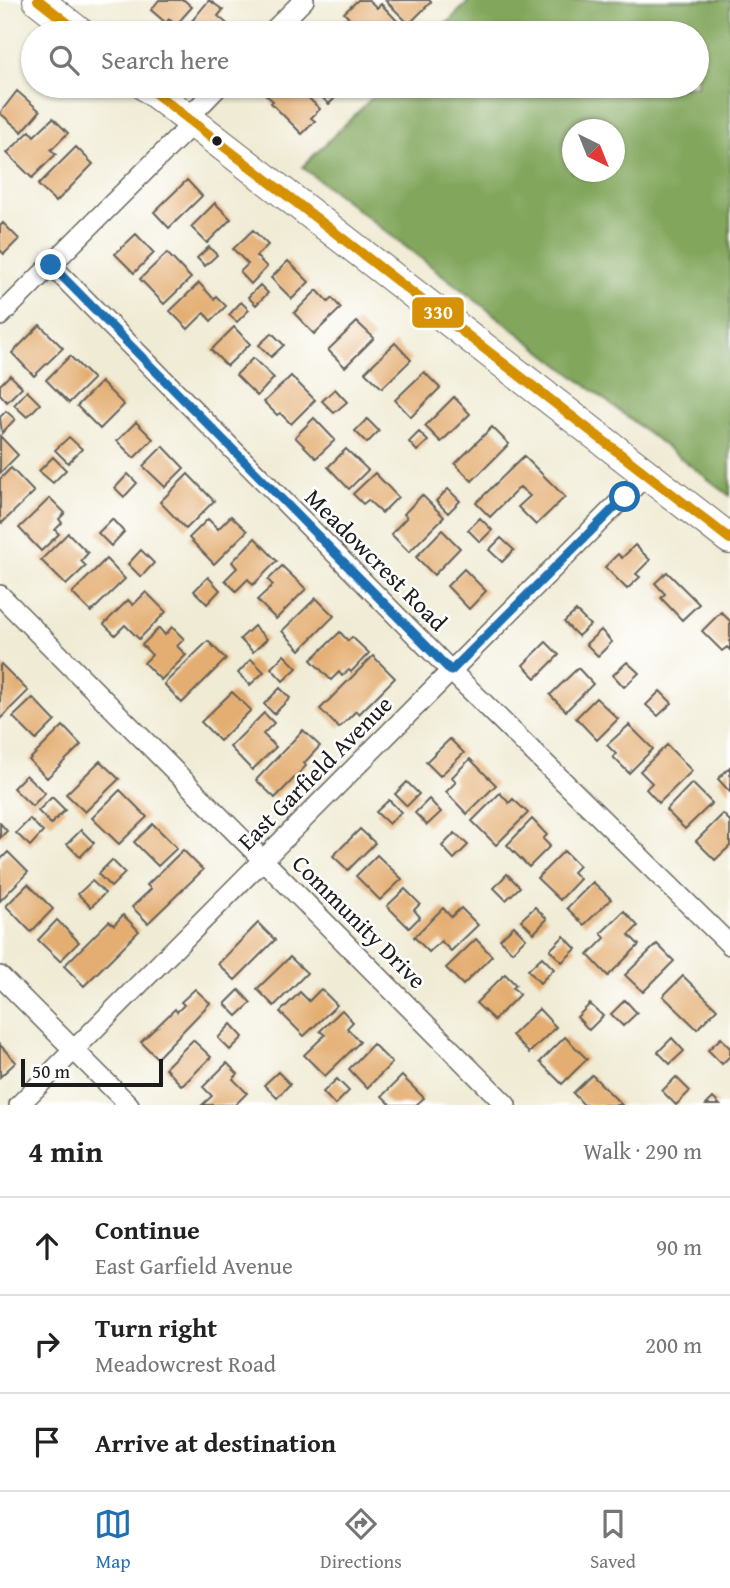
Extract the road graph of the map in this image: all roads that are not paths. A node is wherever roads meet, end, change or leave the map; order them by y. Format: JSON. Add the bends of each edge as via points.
{"nodes":[{"id":1,"x":38,"y":0,"type":"edge"},
{"id":2,"x":304,"y":0,"type":"edge"},
{"id":3,"x":65,"y":21,"type":"edge"},
{"id":4,"x":283,"y":21,"type":"edge"},
{"id":5,"x":161,"y":98,"type":"edge"},
{"id":6,"x":209,"y":98,"type":"edge"},
{"id":7,"x":190,"y":121,"type":"junction"},
{"id":8,"x":51,"y":265,"type":"junction"},
{"id":9,"x":0,"y":316,"type":"edge"},
{"id":10,"x":646,"y":475,"type":"junction"},
{"id":11,"x":730,"y":539,"type":"edge"},
{"id":12,"x":0,"y":595,"type":"edge"},
{"id":13,"x":451,"y":671,"type":"junction"},
{"id":14,"x":263,"y":860,"type":"junction"},
{"id":15,"x":730,"y":945,"type":"edge"},
{"id":16,"x":0,"y":976,"type":"edge"},
{"id":17,"x":74,"y":1051,"type":"junction"},
{"id":18,"x":19,"y":1105,"type":"edge"},
{"id":19,"x":129,"y":1105,"type":"edge"},
{"id":20,"x":506,"y":1105,"type":"edge"}],
"edges":[{"from":1,"to":3,"type":"main road"},
{"from":2,"to":4,"type":"street"},
{"from":5,"to":7,"type":"main road"},
{"from":6,"to":7,"type":"street"},
{"from":7,"to":8,"type":"street"},
{"from":7,"to":10,"type":"main road"},
{"from":8,"to":9,"type":"street"},
{"from":8,"to":13,"type":"street","name":"Meadowcrest Road"},
{"from":10,"to":11,"type":"main road"},
{"from":10,"to":13,"type":"street","name":"East Garfield Avenue"},
{"from":12,"to":14,"type":"street","name":"Community Drive"},
{"from":13,"to":14,"type":"street","name":"East Garfield Avenue"},
{"from":13,"to":15,"type":"street","name":"Meadowcrest Road"},
{"from":14,"to":17,"type":"street","name":"East Garfield Avenue"},
{"from":14,"to":20,"type":"street","name":"Community Drive"},
{"from":16,"to":17,"type":"street"},
{"from":17,"to":18,"type":"street","name":"East Garfield Avenue"},
{"from":17,"to":19,"type":"street"}]}
